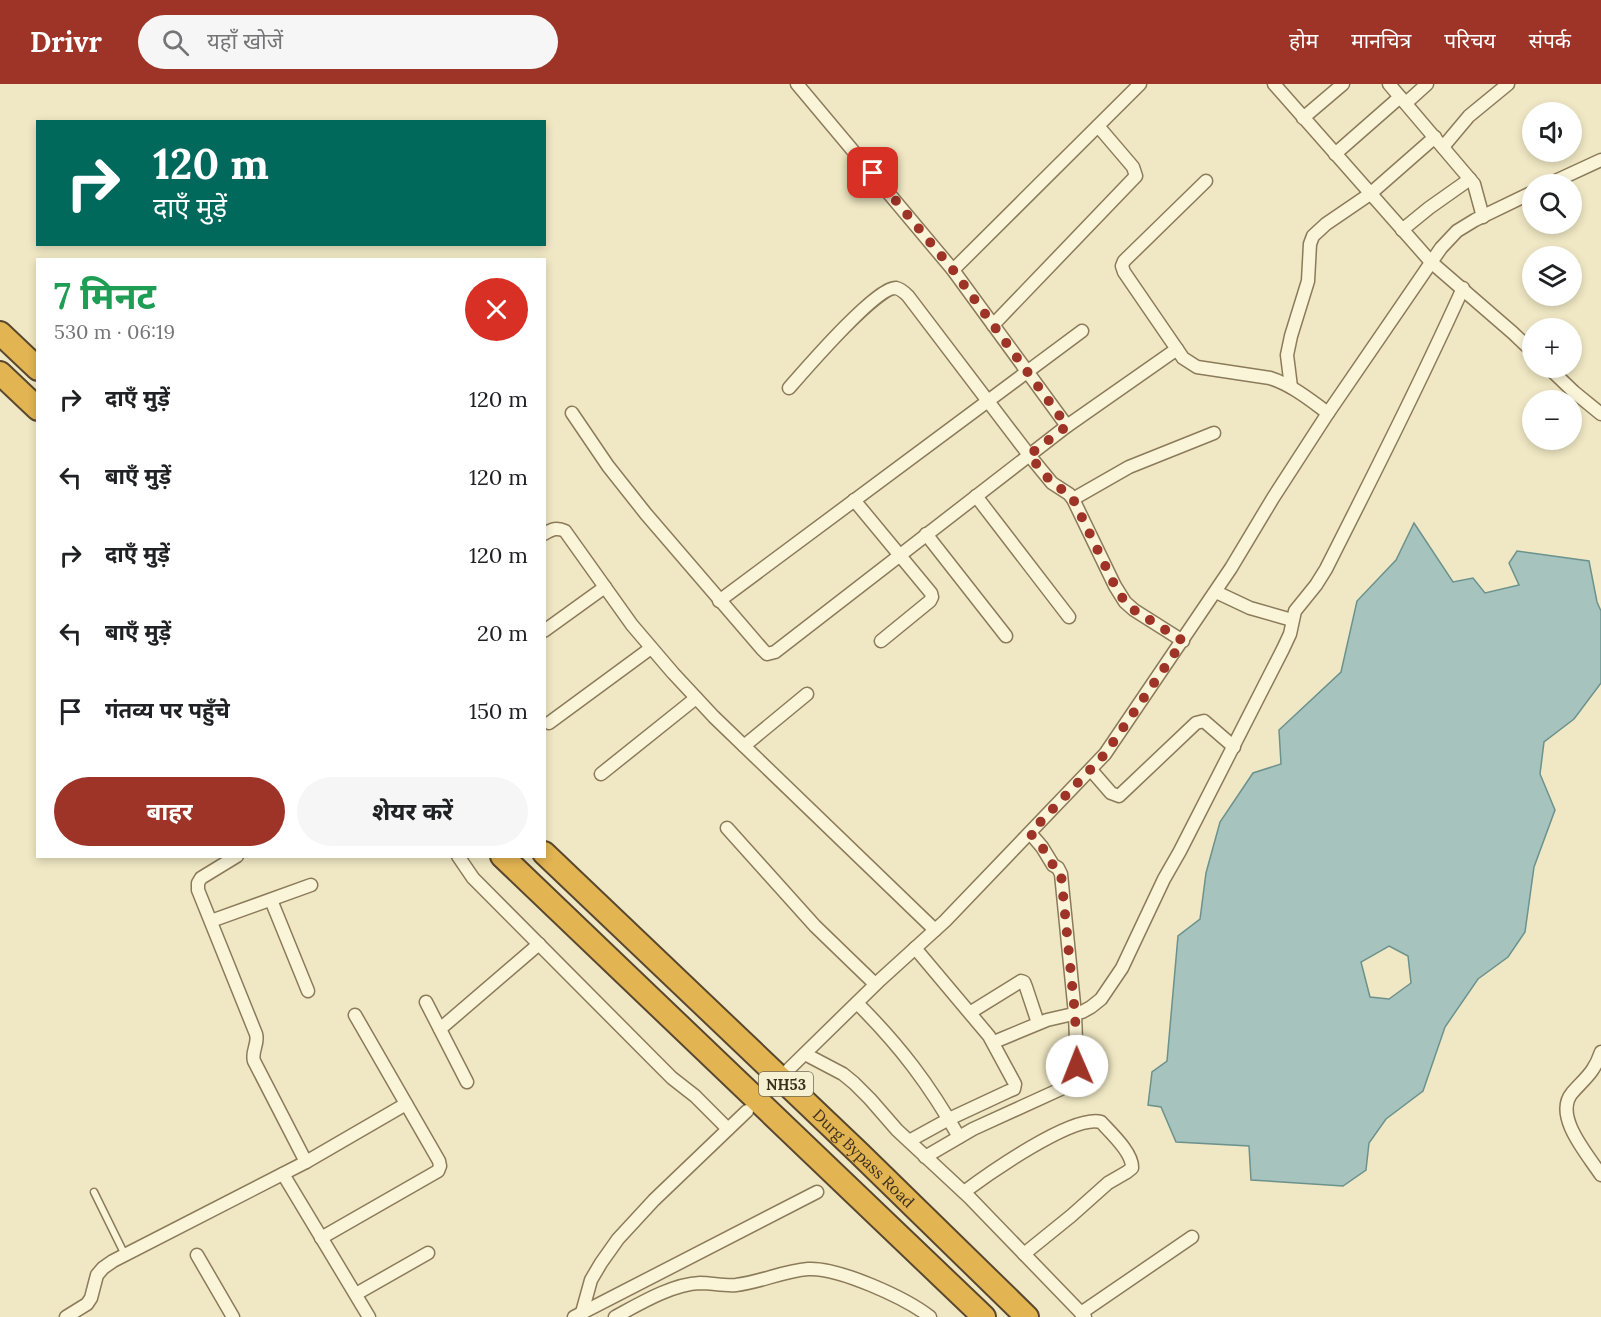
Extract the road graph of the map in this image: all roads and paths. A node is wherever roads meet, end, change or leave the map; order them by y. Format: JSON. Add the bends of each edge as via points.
{"nodes":[{"id":1,"x":797,"y":84,"type":"edge"},
{"id":2,"x":1140,"y":84,"type":"edge"},
{"id":3,"x":1274,"y":84,"type":"edge"},
{"id":4,"x":1342,"y":84,"type":"edge"},
{"id":5,"x":1389,"y":84,"type":"edge"},
{"id":6,"x":1427,"y":84,"type":"edge"},
{"id":7,"x":1508,"y":84,"type":"edge"},
{"id":8,"x":1403,"y":100,"type":"junction"},
{"id":9,"x":1303,"y":118,"type":"junction"},
{"id":10,"x":1098,"y":126,"type":"junction"},
{"id":11,"x":1439,"y":142,"type":"junction"},
{"id":12,"x":1335,"y":154,"type":"junction"},
{"id":13,"x":1601,"y":160,"type":"edge"},
{"id":14,"x":1571,"y":174,"type":"edge"},
{"id":15,"x":1470,"y":179,"type":"junction"},
{"id":16,"x":1206,"y":182,"type":"dead end"},
{"id":17,"x":1370,"y":194,"type":"junction"},
{"id":18,"x":1522,"y":198,"type":"edge"},
{"id":19,"x":1483,"y":217,"type":"junction"},
{"id":20,"x":1402,"y":230,"type":"junction"},
{"id":21,"x":1431,"y":262,"type":"junction"},
{"id":22,"x":953,"y":270,"type":"junction"},
{"id":23,"x":1463,"y":288,"type":"junction"},
{"id":24,"x":993,"y":325,"type":"junction"},
{"id":25,"x":1082,"y":331,"type":"dead end"},
{"id":26,"x":0,"y":333,"type":"edge"},
{"id":27,"x":1522,"y":342,"type":"edge"},
{"id":28,"x":1177,"y":349,"type":"junction"},
{"id":29,"x":36,"y":367,"type":"edge"},
{"id":30,"x":1027,"y":372,"type":"junction"},
{"id":31,"x":0,"y":373,"type":"edge"},
{"id":32,"x":1559,"y":378,"type":"edge"},
{"id":33,"x":1291,"y":387,"type":"junction"},
{"id":34,"x":789,"y":388,"type":"dead end"},
{"id":35,"x":987,"y":402,"type":"junction"},
{"id":36,"x":36,"y":407,"type":"edge"},
{"id":37,"x":572,"y":413,"type":"dead end"},
{"id":38,"x":1328,"y":413,"type":"junction"},
{"id":39,"x":1601,"y":414,"type":"edge"},
{"id":40,"x":1067,"y":426,"type":"junction"},
{"id":41,"x":1214,"y":433,"type":"dead end"},
{"id":42,"x":1029,"y":455,"type":"junction"},
{"id":43,"x":976,"y":496,"type":"junction"},
{"id":44,"x":1073,"y":499,"type":"junction"},
{"id":45,"x":854,"y":500,"type":"junction"},
{"id":46,"x":546,"y":533,"type":"edge"},
{"id":47,"x":926,"y":534,"type":"junction"},
{"id":48,"x":900,"y":554,"type":"junction"},
{"id":49,"x":605,"y":587,"type":"junction"},
{"id":50,"x":1216,"y":592,"type":"junction"},
{"id":51,"x":720,"y":601,"type":"junction"},
{"id":52,"x":1069,"y":617,"type":"dead end"},
{"id":53,"x":1292,"y":620,"type":"junction"},
{"id":54,"x":546,"y":630,"type":"edge"},
{"id":55,"x":1006,"y":636,"type":"dead end"},
{"id":56,"x":881,"y":641,"type":"dead end"},
{"id":57,"x":1183,"y":641,"type":"junction"},
{"id":58,"x":651,"y":648,"type":"junction"},
{"id":59,"x":807,"y":694,"type":"dead end"},
{"id":60,"x":696,"y":698,"type":"junction"},
{"id":61,"x":549,"y":723,"type":"dead end"},
{"id":62,"x":744,"y":746,"type":"junction"},
{"id":63,"x":1234,"y":747,"type":"junction"},
{"id":64,"x":1091,"y":770,"type":"junction"},
{"id":65,"x":601,"y":774,"type":"dead end"},
{"id":66,"x":727,"y":828,"type":"dead end"},
{"id":67,"x":1030,"y":833,"type":"junction"},
{"id":68,"x":546,"y":855,"type":"edge"},
{"id":69,"x":233,"y":858,"type":"edge"},
{"id":70,"x":459,"y":858,"type":"edge"},
{"id":71,"x":504,"y":858,"type":"edge"},
{"id":72,"x":311,"y":885,"type":"dead end"},
{"id":73,"x":271,"y":900,"type":"junction"},
{"id":74,"x":211,"y":921,"type":"junction"},
{"id":75,"x":935,"y":930,"type":"junction"},
{"id":76,"x":539,"y":944,"type":"junction"},
{"id":77,"x":915,"y":948,"type":"junction"},
{"id":78,"x":875,"y":984,"type":"junction"},
{"id":79,"x":308,"y":991,"type":"dead end"},
{"id":80,"x":426,"y":1002,"type":"dead end"},
{"id":81,"x":857,"y":1003,"type":"junction"},
{"id":82,"x":970,"y":1012,"type":"junction"},
{"id":83,"x":1068,"y":1015,"type":"junction"},
{"id":84,"x":355,"y":1016,"type":"dead end"},
{"id":85,"x":1038,"y":1023,"type":"junction"},
{"id":86,"x":440,"y":1029,"type":"junction"},
{"id":87,"x":994,"y":1042,"type":"junction"},
{"id":88,"x":1601,"y":1052,"type":"edge"},
{"id":89,"x":805,"y":1054,"type":"junction"},
{"id":90,"x":789,"y":1070,"type":"tunnel mouth"},
{"id":91,"x":467,"y":1082,"type":"dead end"},
{"id":92,"x":406,"y":1104,"type":"junction"},
{"id":93,"x":747,"y":1111,"type":"tunnel mouth"},
{"id":94,"x":949,"y":1119,"type":"junction"},
{"id":95,"x":728,"y":1129,"type":"junction"},
{"id":96,"x":959,"y":1137,"type":"junction"},
{"id":97,"x":909,"y":1141,"type":"junction"},
{"id":98,"x":924,"y":1156,"type":"junction"},
{"id":99,"x":306,"y":1162,"type":"junction"},
{"id":100,"x":283,"y":1174,"type":"junction"},
{"id":101,"x":1601,"y":1175,"type":"edge"},
{"id":102,"x":94,"y":1192,"type":"dead end"},
{"id":103,"x":817,"y":1192,"type":"dead end"},
{"id":104,"x":964,"y":1192,"type":"junction"},
{"id":105,"x":1192,"y":1237,"type":"dead end"},
{"id":106,"x":321,"y":1238,"type":"junction"},
{"id":107,"x":428,"y":1253,"type":"dead end"},
{"id":108,"x":1024,"y":1254,"type":"junction"},
{"id":109,"x":125,"y":1255,"type":"junction"},
{"id":110,"x":197,"y":1255,"type":"dead end"},
{"id":111,"x":356,"y":1294,"type":"junction"},
{"id":112,"x":1083,"y":1315,"type":"edge"},
{"id":113,"x":578,"y":1316,"type":"edge"},
{"id":114,"x":66,"y":1317,"type":"edge"},
{"id":115,"x":233,"y":1317,"type":"edge"},
{"id":116,"x":369,"y":1317,"type":"edge"},
{"id":117,"x":615,"y":1317,"type":"edge"},
{"id":118,"x":930,"y":1317,"type":"edge"},
{"id":119,"x":984,"y":1317,"type":"edge"},
{"id":120,"x":1027,"y":1317,"type":"edge"}],
"edges":[{"from":1,"to":22,"type":"street"},
{"from":2,"to":10,"type":"street"},
{"from":3,"to":9,"type":"street"},
{"from":4,"to":9,"type":"street"},
{"from":5,"to":8,"type":"street"},
{"from":6,"to":8,"type":"street"},
{"from":7,"to":11,"type":"street"},
{"from":8,"to":11,"type":"street"},
{"from":8,"to":12,"type":"street"},
{"from":9,"to":12,"type":"street"},
{"from":10,"to":22,"type":"street"},
{"from":10,"to":24,"type":"street","via":[[1133,167],[1136,176]]},
{"from":11,"to":15,"type":"street"},
{"from":11,"to":17,"type":"street"},
{"from":12,"to":17,"type":"street"},
{"from":13,"to":14,"type":"street"},
{"from":15,"to":19,"type":"street"},
{"from":15,"to":20,"type":"street"},
{"from":16,"to":28,"type":"street","via":[[1122,266]]},
{"from":17,"to":20,"type":"street"},
{"from":17,"to":33,"type":"street","via":[[1313,236],[1308,281],[1287,355]]},
{"from":18,"to":19,"type":"street"},
{"from":19,"to":21,"type":"street","via":[[1457,231]]},
{"from":20,"to":21,"type":"street"},
{"from":21,"to":23,"type":"street"},
{"from":21,"to":38,"type":"street"},
{"from":22,"to":24,"type":"street"},
{"from":23,"to":27,"type":"street"},
{"from":23,"to":53,"type":"street","via":[[1326,569],[1299,604]]},
{"from":24,"to":30,"type":"street"},
{"from":25,"to":30,"type":"street"},
{"from":26,"to":29,"type":"highway"},
{"from":28,"to":33,"type":"street","via":[[1197,367],[1270,378]]},
{"from":28,"to":40,"type":"street"},
{"from":30,"to":35,"type":"street"},
{"from":30,"to":40,"type":"street"},
{"from":31,"to":36,"type":"highway"},
{"from":32,"to":39,"type":"street"},
{"from":33,"to":38,"type":"street"},
{"from":34,"to":35,"type":"street","via":[[856,316],[883,293],[896,288],[908,296]]},
{"from":35,"to":42,"type":"street"},
{"from":35,"to":45,"type":"street"},
{"from":37,"to":51,"type":"street","via":[[608,466]]},
{"from":38,"to":50,"type":"street"},
{"from":40,"to":42,"type":"street"},
{"from":41,"to":44,"type":"street","via":[[1129,467]]},
{"from":42,"to":43,"type":"street"},
{"from":42,"to":44,"type":"street","via":[[1052,483]]},
{"from":43,"to":47,"type":"street"},
{"from":43,"to":52,"type":"street"},
{"from":44,"to":57,"type":"street","via":[[1125,602]]},
{"from":45,"to":48,"type":"street"},
{"from":45,"to":51,"type":"street"},
{"from":46,"to":49,"type":"street","via":[[554,529],[565,531]]},
{"from":47,"to":48,"type":"street"},
{"from":47,"to":55,"type":"street"},
{"from":48,"to":51,"type":"street","via":[[771,654],[763,651]]},
{"from":48,"to":56,"type":"street","via":[[932,597]]},
{"from":49,"to":54,"type":"street"},
{"from":49,"to":58,"type":"street"},
{"from":50,"to":53,"type":"street","via":[[1250,608]]},
{"from":50,"to":57,"type":"street"},
{"from":53,"to":63,"type":"street","via":[[1290,634]]},
{"from":57,"to":64,"type":"street"},
{"from":58,"to":60,"type":"street"},
{"from":58,"to":61,"type":"street"},
{"from":59,"to":62,"type":"street"},
{"from":60,"to":62,"type":"street"},
{"from":60,"to":65,"type":"street"},
{"from":62,"to":75,"type":"street"},
{"from":63,"to":64,"type":"street","via":[[1200,721],[1119,796],[1111,793]]},
{"from":63,"to":83,"type":"street","via":[[1122,968],[1101,999]]},
{"from":64,"to":67,"type":"street"},
{"from":66,"to":78,"type":"street","via":[[814,926]]},
{"from":67,"to":75,"type":"street"},
{"from":67,"to":83,"type":"street","via":[[1061,870]]},
{"from":68,"to":120,"type":"highway","name":"Durg Bypass Road","number":"NH53"},
{"from":69,"to":74,"type":"street","via":[[198,883]]},
{"from":70,"to":76,"type":"street","via":[[473,878]]},
{"from":71,"to":119,"type":"highway","name":"Durg Bypass Road","number":"NH53"},
{"from":72,"to":73,"type":"street"},
{"from":73,"to":74,"type":"street"},
{"from":73,"to":79,"type":"street"},
{"from":74,"to":99,"type":"street","via":[[258,1039],[252,1055],[254,1061]]},
{"from":75,"to":77,"type":"street"},
{"from":76,"to":86,"type":"street"},
{"from":76,"to":95,"type":"street"},
{"from":77,"to":78,"type":"street"},
{"from":77,"to":82,"type":"street"},
{"from":78,"to":81,"type":"street"},
{"from":80,"to":86,"type":"street"},
{"from":81,"to":89,"type":"street"},
{"from":81,"to":94,"type":"street","via":[[903,1051]]},
{"from":82,"to":85,"type":"street","via":[[1021,981]]},
{"from":82,"to":87,"type":"street"},
{"from":83,"to":85,"type":"street"},
{"from":83,"to":96,"type":"street","via":[[1077,1066],[1063,1088]]},
{"from":84,"to":92,"type":"street"},
{"from":85,"to":87,"type":"street"},
{"from":86,"to":91,"type":"street"},
{"from":87,"to":94,"type":"street","via":[[1014,1080],[1014,1089]]},
{"from":88,"to":101,"type":"street","via":[[1592,1072],[1566,1104],[1570,1128]]},
{"from":89,"to":90,"type":"street"},
{"from":89,"to":97,"type":"street","via":[[854,1083]]},
{"from":92,"to":99,"type":"street"},
{"from":92,"to":106,"type":"street","via":[[439,1161],[438,1171]]},
{"from":93,"to":95,"type":"street"},
{"from":94,"to":96,"type":"street"},
{"from":94,"to":97,"type":"street"},
{"from":95,"to":113,"type":"street","via":[[618,1239],[591,1280]]},
{"from":96,"to":98,"type":"street"},
{"from":97,"to":98,"type":"street"},
{"from":98,"to":104,"type":"street"},
{"from":99,"to":100,"type":"street"},
{"from":100,"to":106,"type":"street"},
{"from":100,"to":109,"type":"street"},
{"from":102,"to":109,"type":"lane"},
{"from":103,"to":113,"type":"street"},
{"from":104,"to":108,"type":"street"},
{"from":104,"to":108,"type":"street","via":[[1053,1135],[1089,1121],[1101,1122],[1130,1157],[1132,1168],[1108,1183]]},
{"from":105,"to":112,"type":"street"},
{"from":106,"to":111,"type":"street"},
{"from":107,"to":111,"type":"street"},
{"from":108,"to":112,"type":"street"},
{"from":109,"to":114,"type":"street","via":[[103,1268],[87,1304]]},
{"from":110,"to":115,"type":"street"},
{"from":111,"to":116,"type":"street"},
{"from":117,"to":118,"type":"street","via":[[679,1287],[699,1283],[736,1285],[810,1269],[836,1273],[893,1294]]}]}
